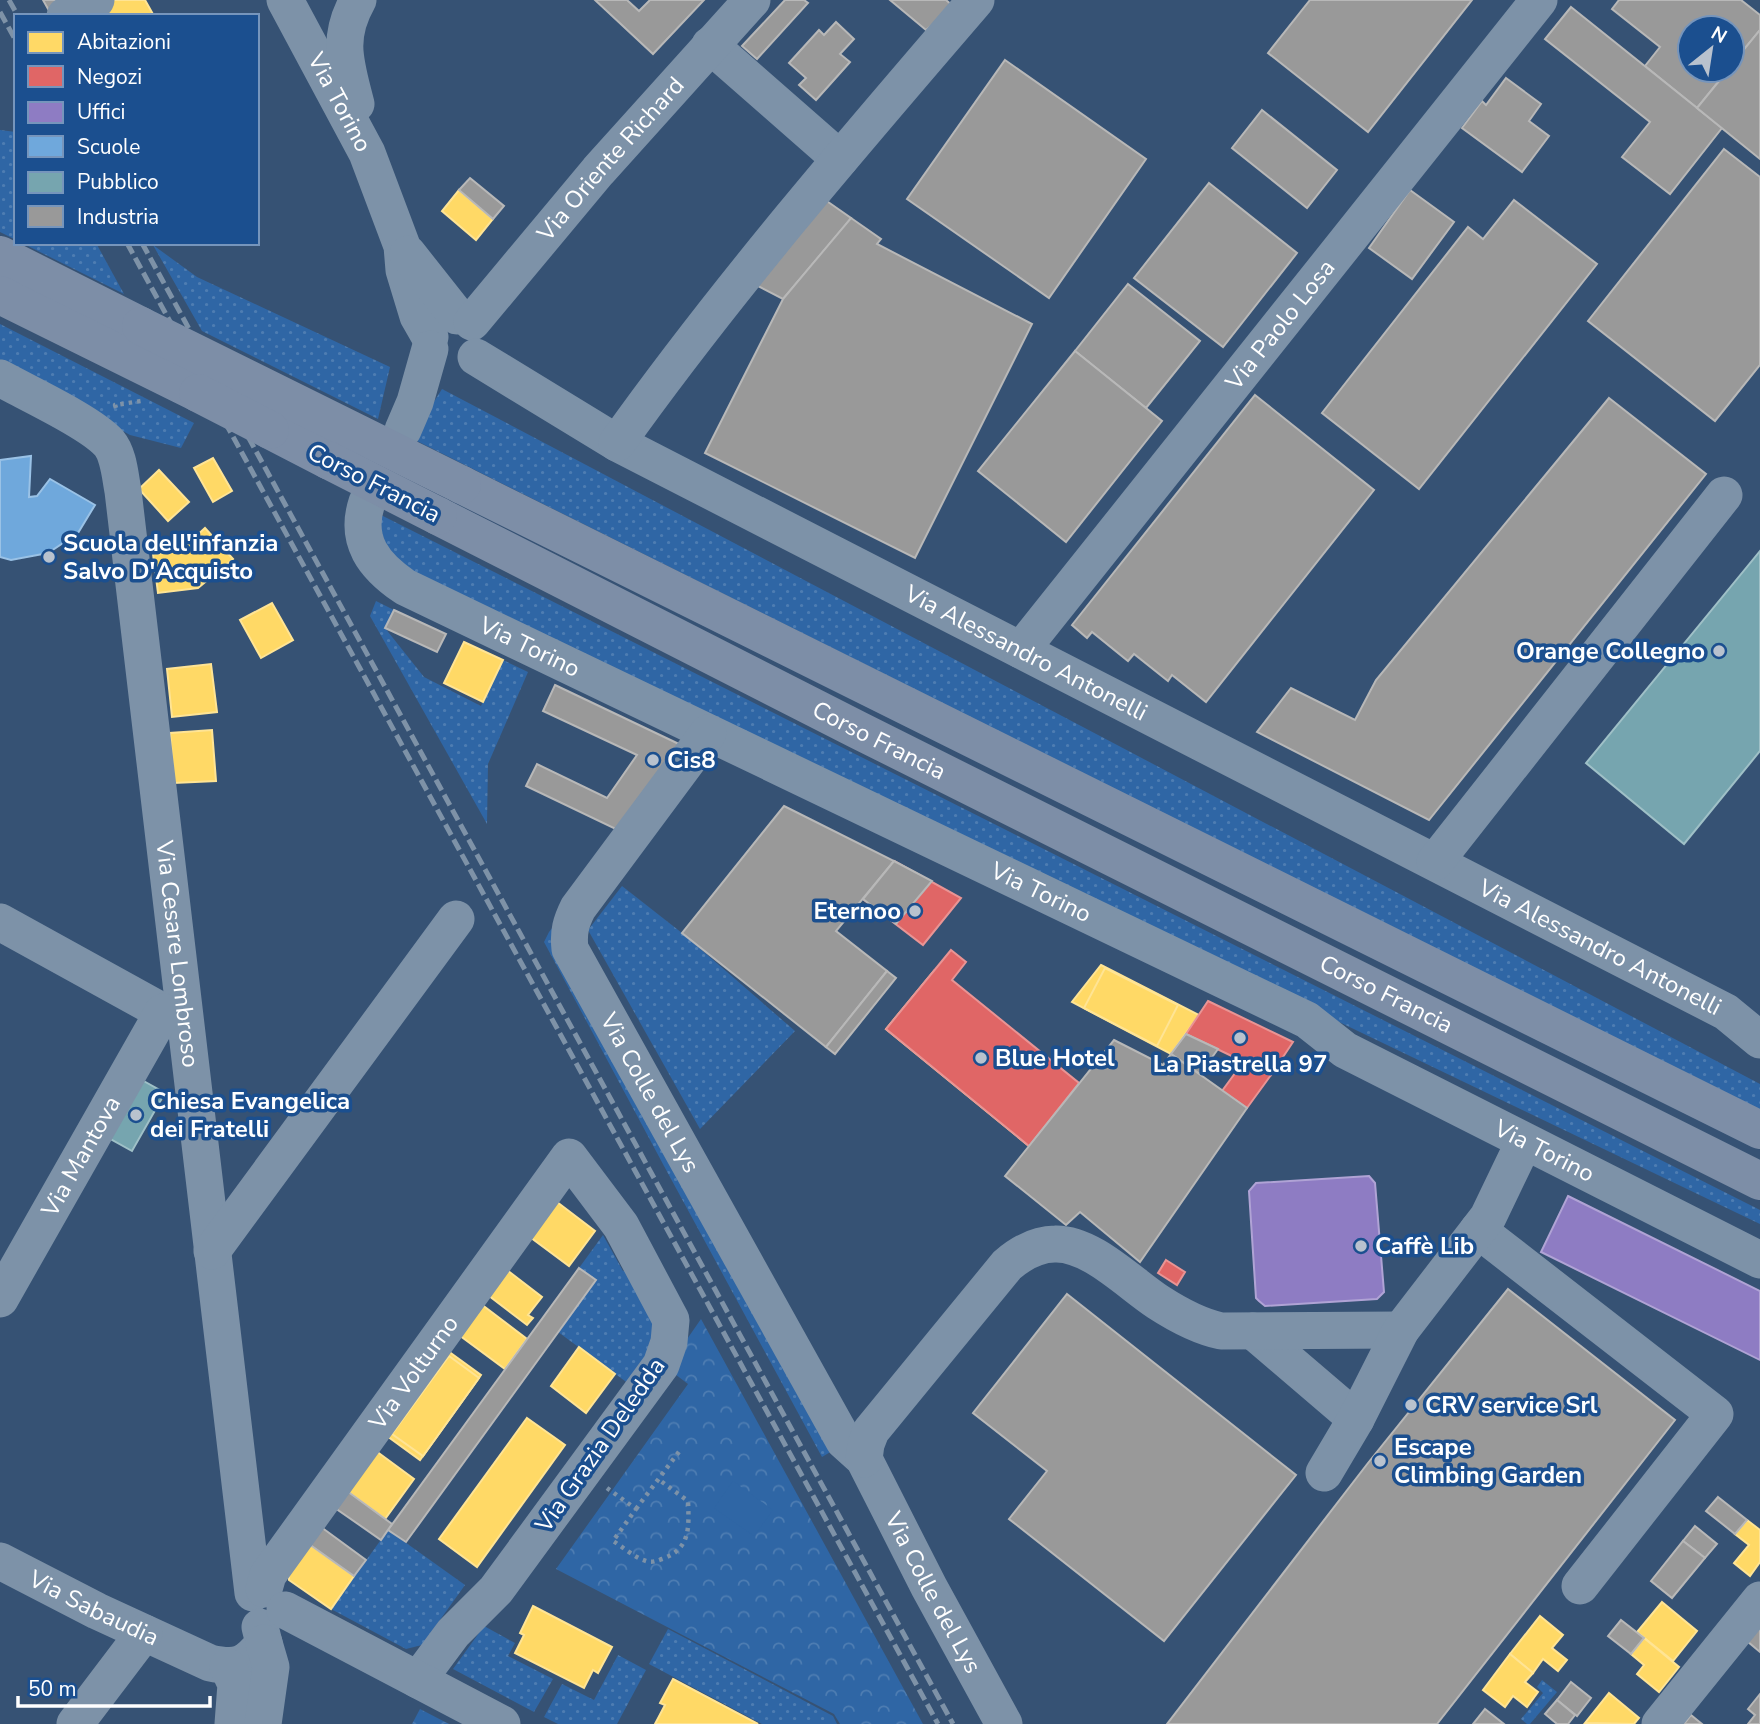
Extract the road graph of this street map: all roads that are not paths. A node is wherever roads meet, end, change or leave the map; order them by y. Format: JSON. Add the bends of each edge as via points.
{"nodes":[{"id":1,"x":96,"y":0,"type":"edge"},
{"id":2,"x":285,"y":0,"type":"edge"},
{"id":3,"x":358,"y":0,"type":"edge"},
{"id":4,"x":752,"y":0,"type":"edge"},
{"id":5,"x":975,"y":0,"type":"edge"},
{"id":6,"x":1539,"y":0,"type":"edge"},
{"id":7,"x":69,"y":14,"type":"edge"},
{"id":8,"x":710,"y":46,"type":"junction"},
{"id":9,"x":367,"y":153,"type":"junction"},
{"id":10,"x":840,"y":159,"type":"junction"},
{"id":11,"x":0,"y":255,"type":"edge"},
{"id":12,"x":0,"y":295,"type":"edge"},
{"id":13,"x":453,"y":336,"type":"junction"},
{"id":14,"x":0,"y":378,"type":"edge"},
{"id":15,"x":403,"y":430,"type":"dead end"},
{"id":16,"x":617,"y":443,"type":"junction"},
{"id":17,"x":1724,"y":495,"type":"dead end"},
{"id":18,"x":367,"y":502,"type":"dead end"},
{"id":19,"x":1021,"y":650,"type":"junction"},
{"id":20,"x":708,"y":733,"type":"junction"},
{"id":21,"x":1435,"y":862,"type":"junction"},
{"id":22,"x":456,"y":919,"type":"dead end"},
{"id":23,"x":0,"y":922,"type":"edge"},
{"id":24,"x":174,"y":1018,"type":"junction"},
{"id":25,"x":1760,"y":1040,"type":"edge"},
{"id":26,"x":1760,"y":1130,"type":"edge"},
{"id":27,"x":1524,"y":1142,"type":"junction"},
{"id":28,"x":569,"y":1157,"type":"joint"},
{"id":29,"x":1760,"y":1181,"type":"edge"},
{"id":30,"x":1478,"y":1230,"type":"junction"},
{"id":31,"x":212,"y":1251,"type":"junction"},
{"id":32,"x":1760,"y":1260,"type":"edge"},
{"id":33,"x":0,"y":1300,"type":"edge"},
{"id":34,"x":1401,"y":1330,"type":"junction"},
{"id":35,"x":1253,"y":1331,"type":"junction"},
{"id":36,"x":1356,"y":1419,"type":"junction"},
{"id":37,"x":864,"y":1459,"type":"junction"},
{"id":38,"x":1324,"y":1473,"type":"dead end"},
{"id":39,"x":0,"y":1561,"type":"edge"},
{"id":40,"x":1580,"y":1586,"type":"dead end"},
{"id":41,"x":1760,"y":1600,"type":"edge"},
{"id":42,"x":265,"y":1613,"type":"junction"},
{"id":43,"x":144,"y":1633,"type":"junction"},
{"id":44,"x":228,"y":1667,"type":"junction"},
{"id":45,"x":418,"y":1680,"type":"junction"},
{"id":46,"x":75,"y":1724,"type":"edge"},
{"id":47,"x":233,"y":1724,"type":"edge"},
{"id":48,"x":263,"y":1724,"type":"edge"},
{"id":49,"x":502,"y":1724,"type":"edge"},
{"id":50,"x":1004,"y":1724,"type":"edge"},
{"id":51,"x":1660,"y":1724,"type":"edge"}],
"edges":[{"from":1,"to":7,"type":"street"},
{"from":2,"to":9,"type":"street","name":"Via Torino"},
{"from":3,"to":9,"type":"street","via":[[345,32],[343,52]]},
{"from":4,"to":8,"type":"street","name":"Via Oriente Richard"},
{"from":5,"to":10,"type":"street"},
{"from":6,"to":19,"type":"street","name":"Via Paolo Losa"},
{"from":8,"to":10,"type":"street"},
{"from":8,"to":13,"type":"street","name":"Via Oriente Richard"},
{"from":9,"to":13,"type":"street","name":"Via Torino","via":[[402,246]]},
{"from":10,"to":16,"type":"street"},
{"from":11,"to":26,"type":"main road","name":"Corso Francia","bridge":true},
{"from":12,"to":29,"type":"main road","name":"Corso Francia","bridge":true,"via":[[159,389],[438,516]]},
{"from":13,"to":15,"type":"street"},
{"from":13,"to":16,"type":"street","name":"Via Alessandro Antonelli"},
{"from":14,"to":24,"type":"street","name":"Via Cesare Lombroso","via":[[92,429],[110,444],[115,456],[123,491]]},
{"from":16,"to":19,"type":"street","name":"Via Alessandro Antonelli"},
{"from":17,"to":21,"type":"street"},
{"from":18,"to":20,"type":"street","name":"Via Torino","via":[[363,521],[367,549],[375,562],[405,587]]},
{"from":19,"to":21,"type":"street","name":"Via Alessandro Antonelli"},
{"from":20,"to":27,"type":"street","name":"Via Torino","via":[[1307,1020],[1345,1050]]},
{"from":20,"to":37,"type":"street","name":"Via Colle del Lys","via":[[578,908],[568,934],[570,949],[844,1441]]},
{"from":21,"to":25,"type":"street","name":"Via Alessandro Antonelli","via":[[1726,1012]]},
{"from":22,"to":31,"type":"street"},
{"from":23,"to":24,"type":"street"},
{"from":24,"to":31,"type":"street","name":"Via Cesare Lombroso"},
{"from":24,"to":33,"type":"street","name":"Via Mantova"},
{"from":27,"to":30,"type":"street"},
{"from":27,"to":32,"type":"street","name":"Via Torino"},
{"from":28,"to":42,"type":"street","name":"Via Volturno","via":[[268,1575]]},
{"from":28,"to":45,"type":"street","name":"Via Grazia Deledda","via":[[621,1226],[671,1320],[669,1342],[661,1364],[496,1590],[453,1633]]},
{"from":30,"to":34,"type":"street"},
{"from":30,"to":40,"type":"street","via":[[1714,1414]]},
{"from":31,"to":42,"type":"street","name":"Via Cesare Lombroso"},
{"from":34,"to":35,"type":"street"},
{"from":34,"to":36,"type":"street"},
{"from":35,"to":36,"type":"street"},
{"from":35,"to":37,"type":"street","via":[[1207,1328],[1157,1301],[1093,1255],[1075,1247],[1038,1246],[1007,1265],[872,1431]]},
{"from":36,"to":38,"type":"street"},
{"from":37,"to":50,"type":"street","name":"Via Colle del Lys"},
{"from":39,"to":43,"type":"street","name":"Via Sabaudia"},
{"from":41,"to":51,"type":"street"},
{"from":42,"to":44,"type":"street","via":[[244,1663]]},
{"from":42,"to":45,"type":"street"},
{"from":42,"to":48,"type":"street","name":"Via Cesare Lombroso","via":[[271,1667]]},
{"from":43,"to":44,"type":"street","name":"Via Sabaudia"},
{"from":43,"to":46,"type":"street"},
{"from":44,"to":47,"type":"street","via":[[236,1684]]},
{"from":45,"to":49,"type":"street"}]}
